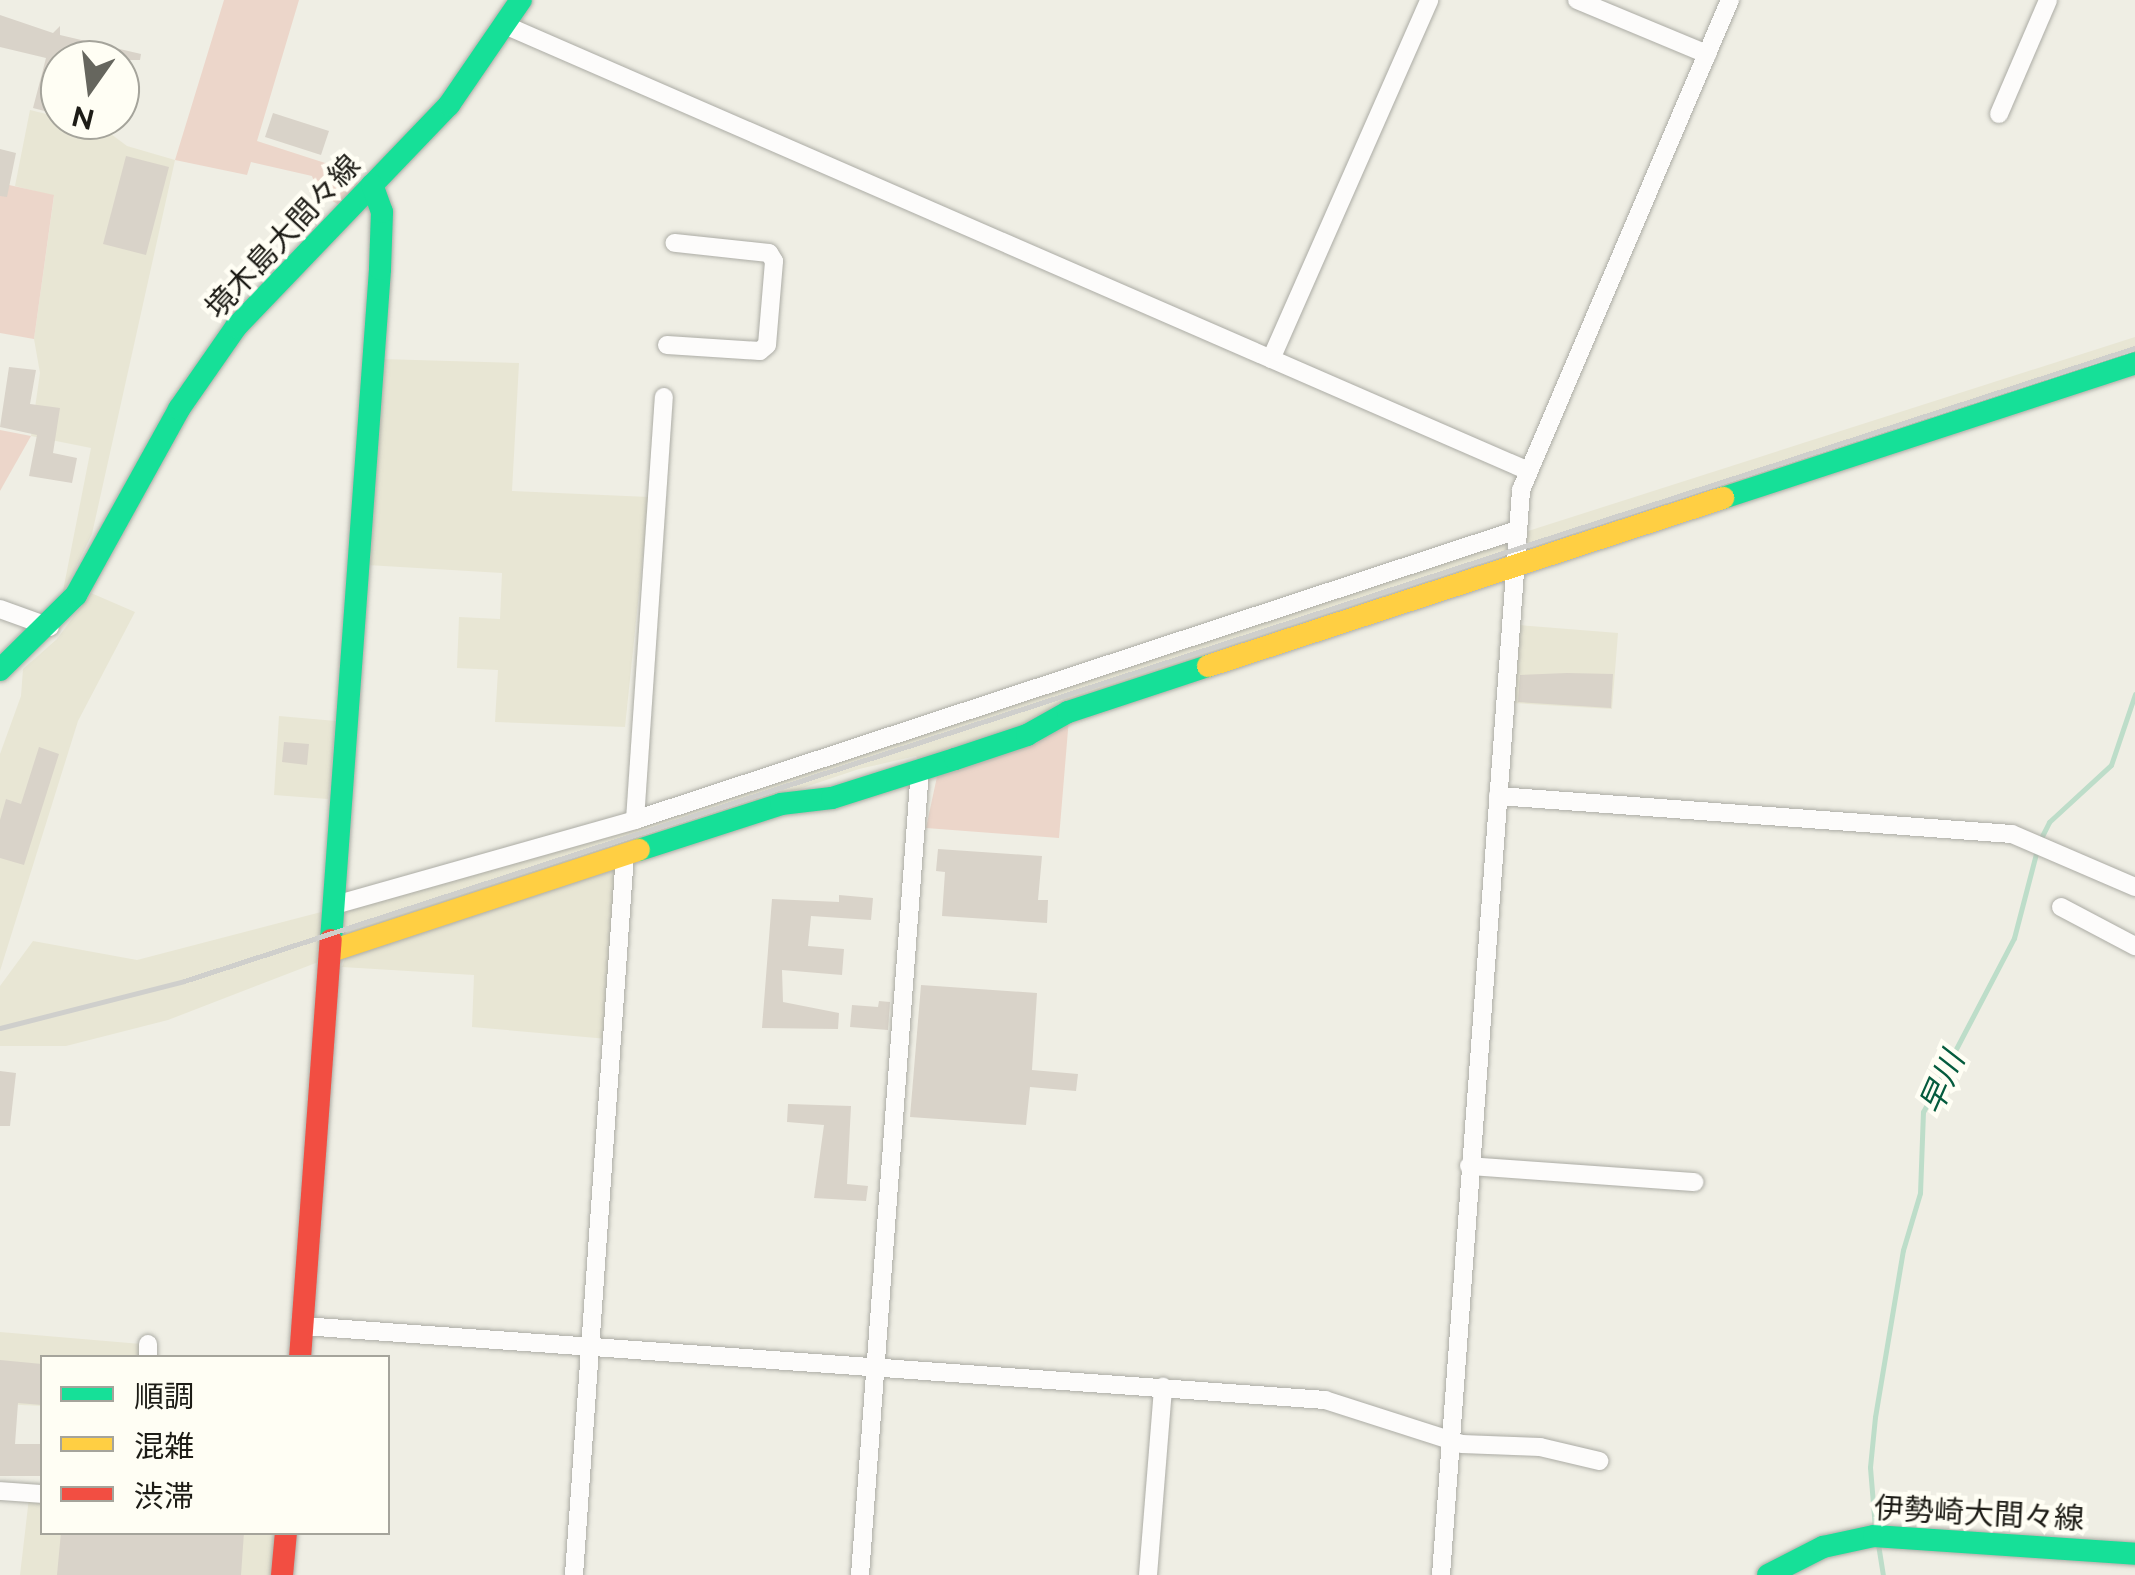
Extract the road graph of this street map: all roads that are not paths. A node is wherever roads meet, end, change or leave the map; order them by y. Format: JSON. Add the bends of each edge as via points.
{"nodes":[{"id":1,"x":520,"y":0,"type":"edge"},
{"id":2,"x":1429,"y":0,"type":"edge"},
{"id":3,"x":1577,"y":0,"type":"edge"},
{"id":4,"x":1730,"y":0,"type":"edge"},
{"id":5,"x":2048,"y":0,"type":"edge"},
{"id":6,"x":507,"y":26,"type":"junction"},
{"id":7,"x":1707,"y":54,"type":"junction"},
{"id":8,"x":1998,"y":114,"type":"dead end"},
{"id":9,"x":372,"y":185,"type":"junction"},
{"id":10,"x":675,"y":242,"type":"dead end"},
{"id":11,"x":668,"y":346,"type":"dead end"},
{"id":12,"x":1272,"y":359,"type":"junction"},
{"id":13,"x":2135,"y":363,"type":"edge"},
{"id":14,"x":664,"y":398,"type":"dead end"},
{"id":15,"x":1526,"y":470,"type":"junction"},
{"id":16,"x":1517,"y":530,"type":"junction"},
{"id":17,"x":1515,"y":566,"type":"junction"},
{"id":18,"x":0,"y":608,"type":"edge"},
{"id":19,"x":50,"y":627,"type":"junction"},
{"id":20,"x":0,"y":670,"type":"edge"},
{"id":21,"x":920,"y":770,"type":"junction"},
{"id":22,"x":1498,"y":796,"type":"junction"},
{"id":23,"x":635,"y":820,"type":"junction"},
{"id":24,"x":625,"y":854,"type":"junction"},
{"id":25,"x":2135,"y":887,"type":"edge"},
{"id":26,"x":335,"y":905,"type":"junction"},
{"id":27,"x":2060,"y":906,"type":"dead end"},
{"id":28,"x":2135,"y":946,"type":"edge"},
{"id":29,"x":332,"y":951,"type":"junction"},
{"id":30,"x":1469,"y":1166,"type":"junction"},
{"id":31,"x":1694,"y":1182,"type":"dead end"},
{"id":32,"x":302,"y":1326,"type":"junction"},
{"id":33,"x":592,"y":1344,"type":"junction"},
{"id":34,"x":300,"y":1355,"type":"edge"},
{"id":35,"x":876,"y":1366,"type":"junction"},
{"id":36,"x":1163,"y":1387,"type":"junction"},
{"id":37,"x":1450,"y":1440,"type":"junction"},
{"id":38,"x":1599,"y":1461,"type":"dead end"},
{"id":39,"x":0,"y":1491,"type":"edge"},
{"id":40,"x":40,"y":1494,"type":"edge"},
{"id":41,"x":286,"y":1535,"type":"edge"},
{"id":42,"x":2135,"y":1554,"type":"edge"},
{"id":43,"x":282,"y":1575,"type":"edge"},
{"id":44,"x":574,"y":1575,"type":"edge"},
{"id":45,"x":860,"y":1575,"type":"edge"},
{"id":46,"x":1148,"y":1575,"type":"edge"},
{"id":47,"x":1440,"y":1575,"type":"edge"},
{"id":48,"x":1768,"y":1575,"type":"edge"}],
"edges":[{"from":1,"to":6,"type":"street","name":"境木島大間々線"},
{"from":2,"to":12,"type":"street"},
{"from":3,"to":7,"type":"street"},
{"from":4,"to":7,"type":"street"},
{"from":5,"to":8,"type":"street"},
{"from":6,"to":9,"type":"street","name":"境木島大間々線","via":[[473,77]]},
{"from":6,"to":12,"type":"street"},
{"from":7,"to":15,"type":"street"},
{"from":9,"to":19,"type":"street","name":"境木島大間々線","via":[[236,328],[179,409],[76,595]]},
{"from":9,"to":26,"type":"street","via":[[382,212],[380,269]]},
{"from":10,"to":11,"type":"street","via":[[770,253],[774,260],[767,345],[760,351]]},
{"from":12,"to":15,"type":"street"},
{"from":13,"to":17,"type":"street"},
{"from":14,"to":23,"type":"street"},
{"from":15,"to":16,"type":"street"},
{"from":16,"to":17,"type":"street"},
{"from":16,"to":23,"type":"street"},
{"from":17,"to":21,"type":"street","via":[[1068,712],[1027,735]]},
{"from":17,"to":22,"type":"street"},
{"from":18,"to":19,"type":"street"},
{"from":19,"to":20,"type":"street","name":"境木島大間々線"},
{"from":21,"to":24,"type":"street"},
{"from":21,"to":35,"type":"street"},
{"from":22,"to":25,"type":"street","via":[[2024,837]]},
{"from":22,"to":30,"type":"street"},
{"from":23,"to":26,"type":"street"},
{"from":24,"to":29,"type":"street"},
{"from":24,"to":33,"type":"street"},
{"from":26,"to":29,"type":"street"},
{"from":27,"to":28,"type":"street"},
{"from":29,"to":32,"type":"street"},
{"from":30,"to":31,"type":"street"},
{"from":30,"to":37,"type":"street"},
{"from":32,"to":33,"type":"street"},
{"from":32,"to":34,"type":"street"},
{"from":33,"to":35,"type":"street"},
{"from":33,"to":44,"type":"street"},
{"from":35,"to":36,"type":"street"},
{"from":35,"to":45,"type":"street"},
{"from":36,"to":37,"type":"street","via":[[1344,1403]]},
{"from":36,"to":46,"type":"street"},
{"from":37,"to":38,"type":"street","via":[[1540,1446]]},
{"from":37,"to":47,"type":"street"},
{"from":39,"to":40,"type":"street"},
{"from":41,"to":43,"type":"street"},
{"from":42,"to":48,"type":"street","name":"伊勢崎大間々線","via":[[1864,1537],[1814,1550]]}]}
